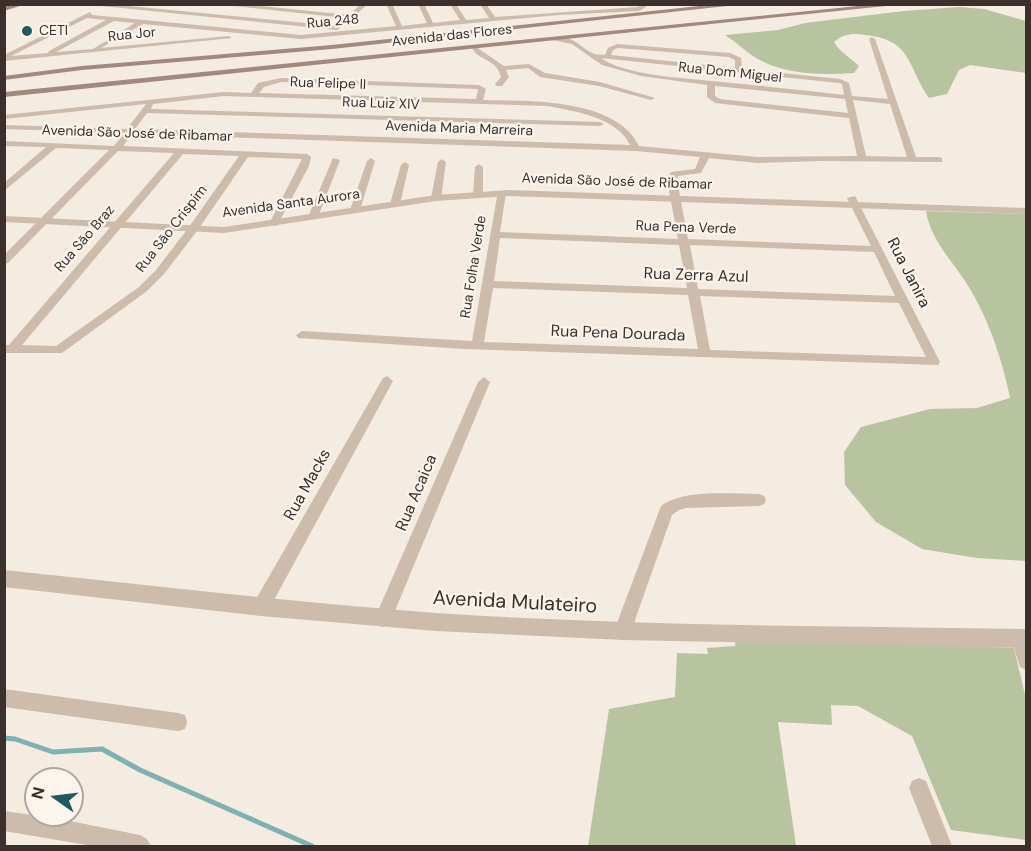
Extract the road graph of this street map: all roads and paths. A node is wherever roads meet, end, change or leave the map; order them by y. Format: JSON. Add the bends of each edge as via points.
{"nodes":[{"id":1,"x":12,"y":4,"type":"edge"},
{"id":2,"x":23,"y":4,"type":"edge"},
{"id":3,"x":176,"y":4,"type":"edge"},
{"id":4,"x":219,"y":4,"type":"edge"},
{"id":5,"x":389,"y":4,"type":"edge"},
{"id":6,"x":421,"y":4,"type":"edge"},
{"id":7,"x":453,"y":4,"type":"edge"},
{"id":8,"x":483,"y":4,"type":"edge"},
{"id":9,"x":550,"y":4,"type":"edge"},
{"id":10,"x":642,"y":4,"type":"edge"},
{"id":11,"x":742,"y":4,"type":"edge"},
{"id":12,"x":860,"y":4,"type":"edge"},
{"id":13,"x":902,"y":4,"type":"edge"},
{"id":14,"x":106,"y":5,"type":"edge"},
{"id":15,"x":354,"y":5,"type":"edge"},
{"id":16,"x":364,"y":5,"type":"edge"},
{"id":17,"x":4,"y":8,"type":"edge"},
{"id":18,"x":703,"y":8,"type":"junction"},
{"id":19,"x":852,"y":9,"type":"junction"},
{"id":20,"x":164,"y":11,"type":"junction"},
{"id":21,"x":558,"y":13,"type":"junction"},
{"id":22,"x":84,"y":16,"type":"junction"},
{"id":23,"x":350,"y":17,"type":"junction"},
{"id":24,"x":113,"y":20,"type":"junction"},
{"id":25,"x":493,"y":20,"type":"junction"},
{"id":26,"x":514,"y":21,"type":"junction"},
{"id":27,"x":720,"y":21,"type":"junction"},
{"id":28,"x":143,"y":22,"type":"junction"},
{"id":29,"x":464,"y":22,"type":"junction"},
{"id":30,"x":431,"y":25,"type":"junction"},
{"id":31,"x":170,"y":26,"type":"junction"},
{"id":32,"x":531,"y":26,"type":"junction"},
{"id":33,"x":337,"y":28,"type":"junction"},
{"id":34,"x":400,"y":28,"type":"junction"},
{"id":35,"x":509,"y":28,"type":"junction"},
{"id":36,"x":160,"y":32,"type":"dead end"},
{"id":37,"x":261,"y":35,"type":"junction"},
{"id":38,"x":329,"y":35,"type":"junction"},
{"id":39,"x":590,"y":35,"type":"junction"},
{"id":40,"x":872,"y":39,"type":"dead end"},
{"id":41,"x":555,"y":40,"type":"junction"},
{"id":42,"x":186,"y":42,"type":"junction"},
{"id":43,"x":574,"y":42,"type":"junction"},
{"id":44,"x":4,"y":47,"type":"edge"},
{"id":45,"x":133,"y":47,"type":"junction"},
{"id":46,"x":474,"y":48,"type":"junction"},
{"id":47,"x":21,"y":49,"type":"junction"},
{"id":48,"x":90,"y":51,"type":"junction"},
{"id":49,"x":45,"y":55,"type":"junction"},
{"id":50,"x":594,"y":56,"type":"junction"},
{"id":51,"x":607,"y":57,"type":"junction"},
{"id":52,"x":4,"y":58,"type":"edge"},
{"id":53,"x":82,"y":68,"type":"junction"},
{"id":54,"x":502,"y":68,"type":"junction"},
{"id":55,"x":738,"y":70,"type":"junction"},
{"id":56,"x":4,"y":78,"type":"edge"},
{"id":57,"x":415,"y":83,"type":"junction"},
{"id":58,"x":711,"y":83,"type":"junction"},
{"id":59,"x":499,"y":84,"type":"dead end"},
{"id":60,"x":79,"y":87,"type":"junction"},
{"id":61,"x":4,"y":95,"type":"edge"},
{"id":62,"x":253,"y":95,"type":"junction"},
{"id":63,"x":651,"y":98,"type":"dead end"},
{"id":64,"x":847,"y":98,"type":"junction"},
{"id":65,"x":408,"y":100,"type":"junction"},
{"id":66,"x":153,"y":101,"type":"junction"},
{"id":67,"x":479,"y":102,"type":"junction"},
{"id":68,"x":892,"y":102,"type":"junction"},
{"id":69,"x":107,"y":105,"type":"junction"},
{"id":70,"x":146,"y":111,"type":"junction"},
{"id":71,"x":98,"y":114,"type":"dead end"},
{"id":72,"x":851,"y":116,"type":"junction"},
{"id":73,"x":4,"y":117,"type":"edge"},
{"id":74,"x":399,"y":119,"type":"junction"},
{"id":75,"x":90,"y":122,"type":"dead end"},
{"id":76,"x":615,"y":124,"type":"junction"},
{"id":77,"x":4,"y":127,"type":"edge"},
{"id":78,"x":81,"y":130,"type":"junction"},
{"id":79,"x":129,"y":132,"type":"junction"},
{"id":80,"x":391,"y":140,"type":"junction"},
{"id":81,"x":4,"y":143,"type":"edge"},
{"id":82,"x":54,"y":145,"type":"junction"},
{"id":83,"x":117,"y":147,"type":"junction"},
{"id":84,"x":636,"y":148,"type":"junction"},
{"id":85,"x":182,"y":150,"type":"junction"},
{"id":86,"x":246,"y":153,"type":"junction"},
{"id":87,"x":706,"y":154,"type":"junction"},
{"id":88,"x":862,"y":159,"type":"junction"},
{"id":89,"x":912,"y":159,"type":"junction"},
{"id":90,"x":336,"y":160,"type":"dead end"},
{"id":91,"x":939,"y":160,"type":"dead end"},
{"id":92,"x":371,"y":161,"type":"dead end"},
{"id":93,"x":442,"y":162,"type":"dead end"},
{"id":94,"x":405,"y":165,"type":"dead end"},
{"id":95,"x":479,"y":166,"type":"dead end"},
{"id":96,"x":4,"y":188,"type":"edge"},
{"id":97,"x":505,"y":193,"type":"junction"},
{"id":98,"x":478,"y":195,"type":"junction"},
{"id":99,"x":674,"y":195,"type":"junction"},
{"id":100,"x":436,"y":198,"type":"junction"},
{"id":101,"x":853,"y":202,"type":"junction"},
{"id":102,"x":395,"y":204,"type":"junction"},
{"id":103,"x":1026,"y":204,"type":"edge"},
{"id":104,"x":355,"y":210,"type":"junction"},
{"id":105,"x":1026,"y":211,"type":"edge"},
{"id":106,"x":313,"y":217,"type":"junction"},
{"id":107,"x":4,"y":219,"type":"edge"},
{"id":108,"x":44,"y":221,"type":"junction"},
{"id":109,"x":274,"y":224,"type":"junction"},
{"id":110,"x":117,"y":225,"type":"junction"},
{"id":111,"x":193,"y":230,"type":"junction"},
{"id":112,"x":495,"y":235,"type":"junction"},
{"id":113,"x":683,"y":241,"type":"junction"},
{"id":114,"x":877,"y":249,"type":"junction"},
{"id":115,"x":4,"y":261,"type":"edge"},
{"id":116,"x":488,"y":284,"type":"junction"},
{"id":117,"x":693,"y":292,"type":"junction"},
{"id":118,"x":903,"y":300,"type":"junction"},
{"id":119,"x":302,"y":335,"type":"dead end"},
{"id":120,"x":477,"y":345,"type":"junction"},
{"id":121,"x":8,"y":349,"type":"edge"},
{"id":122,"x":705,"y":353,"type":"junction"},
{"id":123,"x":934,"y":362,"type":"joint"},
{"id":124,"x":387,"y":381,"type":"dead end"},
{"id":125,"x":484,"y":382,"type":"dead end"},
{"id":126,"x":759,"y":500,"type":"dead end"},
{"id":127,"x":4,"y":578,"type":"edge"},
{"id":128,"x":261,"y":607,"type":"junction"},
{"id":129,"x":383,"y":619,"type":"junction"},
{"id":130,"x":623,"y":631,"type":"junction"},
{"id":131,"x":1023,"y":638,"type":"edge"},
{"id":132,"x":1026,"y":661,"type":"edge"},
{"id":133,"x":4,"y":698,"type":"edge"},
{"id":134,"x":178,"y":722,"type":"dead end"},
{"id":135,"x":919,"y":788,"type":"dead end"},
{"id":136,"x":4,"y":821,"type":"edge"},
{"id":137,"x":140,"y":846,"type":"edge"},
{"id":138,"x":942,"y":846,"type":"edge"}],
"edges":[{"from":1,"to":17,"type":"main road"},
{"from":2,"to":17,"type":"main road"},
{"from":3,"to":20,"type":"street"},
{"from":4,"to":23,"type":"street"},
{"from":5,"to":34,"type":"street"},
{"from":6,"to":30,"type":"street"},
{"from":7,"to":29,"type":"street"},
{"from":8,"to":25,"type":"street"},
{"from":9,"to":21,"type":"street"},
{"from":10,"to":21,"type":"street","name":"Rua 248","via":[[639,9]]},
{"from":11,"to":18,"type":"main road","name":"Avenida das Flores"},
{"from":12,"to":19,"type":"main road"},
{"from":13,"to":19,"type":"main road","name":"Avenida das Flores"},
{"from":14,"to":20,"type":"street"},
{"from":14,"to":22,"type":"street"},
{"from":15,"to":16,"type":"street"},
{"from":16,"to":23,"type":"street"},
{"from":18,"to":27,"type":"main road","via":[[696,16]]},
{"from":18,"to":32,"type":"main road","name":"Avenida das Flores"},
{"from":19,"to":27,"type":"main road","name":"Avenida das Flores"},
{"from":20,"to":28,"type":"street"},
{"from":20,"to":33,"type":"street"},
{"from":21,"to":26,"type":"street","name":"Rua 248","via":[[524,13]]},
{"from":22,"to":24,"type":"street","name":"Rua 248"},
{"from":22,"to":47,"type":"street"},
{"from":23,"to":33,"type":"street"},
{"from":24,"to":28,"type":"street","name":"Rua 248"},
{"from":24,"to":49,"type":"street"},
{"from":25,"to":26,"type":"street","name":"Rua 248"},
{"from":25,"to":29,"type":"street","name":"Rua 248"},
{"from":26,"to":32,"type":"street"},
{"from":26,"to":35,"type":"street"},
{"from":27,"to":39,"type":"main road","name":"Avenida das Flores"},
{"from":28,"to":31,"type":"street","name":"Rua 248"},
{"from":28,"to":48,"type":"street"},
{"from":29,"to":30,"type":"street","name":"Rua 248"},
{"from":30,"to":34,"type":"street","name":"Rua 248"},
{"from":31,"to":36,"type":"street"},
{"from":31,"to":37,"type":"street","name":"Rua 248"},
{"from":32,"to":35,"type":"main road","name":"Avenida das Flores"},
{"from":33,"to":38,"type":"street"},
{"from":34,"to":38,"type":"street","name":"Rua 248"},
{"from":35,"to":53,"type":"main road","name":"Avenida das Flores"},
{"from":37,"to":38,"type":"street","name":"Rua 248"},
{"from":37,"to":42,"type":"street","name":"Rua Jor"},
{"from":39,"to":41,"type":"main road","name":"Avenida das Flores"},
{"from":39,"to":43,"type":"street","name":"Rua Dom Miguel"},
{"from":40,"to":68,"type":"street"},
{"from":41,"to":43,"type":"street","name":"Rua Dom Miguel"},
{"from":41,"to":46,"type":"main road","name":"Avenida das Flores"},
{"from":42,"to":45,"type":"street","name":"Rua Jor"},
{"from":42,"to":45,"type":"street","via":[[150,38]]},
{"from":43,"to":50,"type":"street","name":"Rua Dom Miguel"},
{"from":44,"to":47,"type":"street"},
{"from":45,"to":48,"type":"street","name":"Rua Jor"},
{"from":46,"to":54,"type":"street","via":[[493,57]]},
{"from":46,"to":60,"type":"main road","name":"Avenida das Flores"},
{"from":47,"to":52,"type":"street"},
{"from":48,"to":49,"type":"street","name":"Rua Jor"},
{"from":49,"to":52,"type":"street","name":"Rua Jor"},
{"from":50,"to":51,"type":"street"},
{"from":50,"to":58,"type":"street","name":"Rua Dom Miguel","via":[[615,68]]},
{"from":51,"to":55,"type":"street"},
{"from":51,"to":55,"type":"street","via":[[610,49],[617,46],[730,55],[739,59]]},
{"from":53,"to":56,"type":"main road","name":"Avenida das Flores"},
{"from":53,"to":60,"type":"main road","via":[[103,69],[107,74]]},
{"from":54,"to":59,"type":"street","via":[[505,77]]},
{"from":54,"to":63,"type":"street","via":[[529,66],[543,75],[600,84]]},
{"from":55,"to":64,"type":"street","via":[[836,80],[845,83]]},
{"from":57,"to":62,"type":"street","via":[[281,80],[261,85]]},
{"from":57,"to":65,"type":"street"},
{"from":57,"to":67,"type":"street","via":[[479,87]]},
{"from":58,"to":64,"type":"street","name":"Rua Dom Miguel"},
{"from":58,"to":72,"type":"street","via":[[711,97],[718,101]]},
{"from":60,"to":61,"type":"main road","name":"Avenida das Flores"},
{"from":62,"to":65,"type":"street","name":"Rua Felipe II"},
{"from":62,"to":66,"type":"street","name":"Rua Felipe II"},
{"from":64,"to":68,"type":"street","name":"Rua Dom Miguel"},
{"from":64,"to":72,"type":"street"},
{"from":65,"to":67,"type":"street","name":"Rua Felipe II"},
{"from":65,"to":74,"type":"street"},
{"from":66,"to":69,"type":"street","name":"Rua Felipe II"},
{"from":66,"to":70,"type":"street"},
{"from":67,"to":76,"type":"street","name":"Rua Felipe II","via":[[559,106]]},
{"from":68,"to":89,"type":"street"},
{"from":69,"to":71,"type":"street"},
{"from":69,"to":73,"type":"street","name":"Rua Felipe II"},
{"from":70,"to":74,"type":"street","name":"Rua Luiz XIV"},
{"from":70,"to":79,"type":"street"},
{"from":72,"to":88,"type":"street"},
{"from":74,"to":76,"type":"street","name":"Rua Luiz XIV"},
{"from":74,"to":80,"type":"street"},
{"from":75,"to":78,"type":"street"},
{"from":76,"to":84,"type":"street","name":"Rua Felipe II","via":[[632,138]]},
{"from":77,"to":78,"type":"street","name":"Avenida Maria Marreira"},
{"from":78,"to":79,"type":"street","name":"Avenida Maria Marreira"},
{"from":79,"to":80,"type":"street","name":"Avenida Maria Marreira"},
{"from":79,"to":83,"type":"street"},
{"from":80,"to":84,"type":"street","name":"Avenida Maria Marreira"},
{"from":81,"to":82,"type":"street","name":"Avenida São José de Ribamar"},
{"from":82,"to":83,"type":"street","name":"Avenida São José de Ribamar"},
{"from":82,"to":96,"type":"street"},
{"from":83,"to":85,"type":"street","name":"Avenida São José de Ribamar"},
{"from":83,"to":108,"type":"street"},
{"from":84,"to":87,"type":"street","name":"Avenida Maria Marreira"},
{"from":85,"to":86,"type":"street","name":"Avenida São José de Ribamar"},
{"from":85,"to":110,"type":"street","name":"Rua São Braz"},
{"from":86,"to":109,"type":"street","name":"Avenida São José de Ribamar","via":[[308,157]]},
{"from":86,"to":111,"type":"street","name":"Rua São Crispim"},
{"from":87,"to":88,"type":"street","name":"Avenida Maria Marreira","via":[[767,160]]},
{"from":87,"to":99,"type":"street","via":[[698,171],[674,174]]},
{"from":88,"to":89,"type":"street","name":"Avenida Maria Marreira"},
{"from":89,"to":91,"type":"street","name":"Avenida Maria Marreira"},
{"from":90,"to":106,"type":"street"},
{"from":92,"to":104,"type":"street"},
{"from":93,"to":100,"type":"street"},
{"from":94,"to":102,"type":"street"},
{"from":95,"to":98,"type":"street"},
{"from":97,"to":98,"type":"street","name":"Avenida Santa Aurora"},
{"from":97,"to":99,"type":"street","name":"Avenida São José de Ribamar"},
{"from":97,"to":112,"type":"street","name":"Rua Folha Verde"},
{"from":98,"to":100,"type":"street","name":"Avenida Santa Aurora"},
{"from":99,"to":101,"type":"street","name":"Avenida São José de Ribamar"},
{"from":99,"to":113,"type":"street"},
{"from":100,"to":102,"type":"street","name":"Avenida Santa Aurora"},
{"from":101,"to":103,"type":"street","name":"Avenida São José de Ribamar"},
{"from":101,"to":105,"type":"street","name":"Avenida São José de Ribamar"},
{"from":101,"to":114,"type":"street","name":"Rua Janira"},
{"from":102,"to":104,"type":"street","name":"Avenida Santa Aurora"},
{"from":104,"to":106,"type":"street","name":"Avenida Santa Aurora"},
{"from":106,"to":109,"type":"street","name":"Avenida Santa Aurora"},
{"from":107,"to":108,"type":"street","name":"Avenida Santa Aurora"},
{"from":108,"to":110,"type":"street","name":"Avenida Santa Aurora"},
{"from":108,"to":115,"type":"street"},
{"from":109,"to":111,"type":"street","name":"Avenida Santa Aurora"},
{"from":110,"to":111,"type":"street","name":"Avenida Santa Aurora"},
{"from":110,"to":121,"type":"street","name":"Rua São Braz"},
{"from":111,"to":121,"type":"street","name":"Rua São Crispim","via":[[143,289],[64,347],[50,351]]},
{"from":112,"to":113,"type":"street","name":"Rua Pena Verde"},
{"from":112,"to":116,"type":"street","name":"Rua Folha Verde"},
{"from":113,"to":114,"type":"street","name":"Rua Pena Verde"},
{"from":113,"to":117,"type":"street"},
{"from":114,"to":118,"type":"street","name":"Rua Janira"},
{"from":116,"to":117,"type":"street","name":"Rua Zerra Azul"},
{"from":116,"to":120,"type":"street","name":"Rua Folha Verde"},
{"from":117,"to":118,"type":"street","name":"Rua Zerra Azul"},
{"from":117,"to":122,"type":"street"},
{"from":118,"to":123,"type":"street","name":"Rua Janira"},
{"from":119,"to":120,"type":"street","name":"Rua Pena Dourada"},
{"from":120,"to":122,"type":"street","name":"Rua Pena Dourada"},
{"from":122,"to":123,"type":"street","name":"Rua Pena Dourada"},
{"from":124,"to":128,"type":"street","name":"Rua Macks"},
{"from":125,"to":129,"type":"street","name":"Rua Acaica"},
{"from":126,"to":130,"type":"street","via":[[686,501],[666,511]]},
{"from":127,"to":128,"type":"street","name":"Avenida Mulateiro"},
{"from":128,"to":129,"type":"street","name":"Avenida Mulateiro"},
{"from":129,"to":130,"type":"street","name":"Avenida Mulateiro"},
{"from":130,"to":131,"type":"street","name":"Avenida Mulateiro"},
{"from":131,"to":132,"type":"street"},
{"from":133,"to":134,"type":"street"},
{"from":135,"to":138,"type":"street"},
{"from":136,"to":137,"type":"street"}]}
